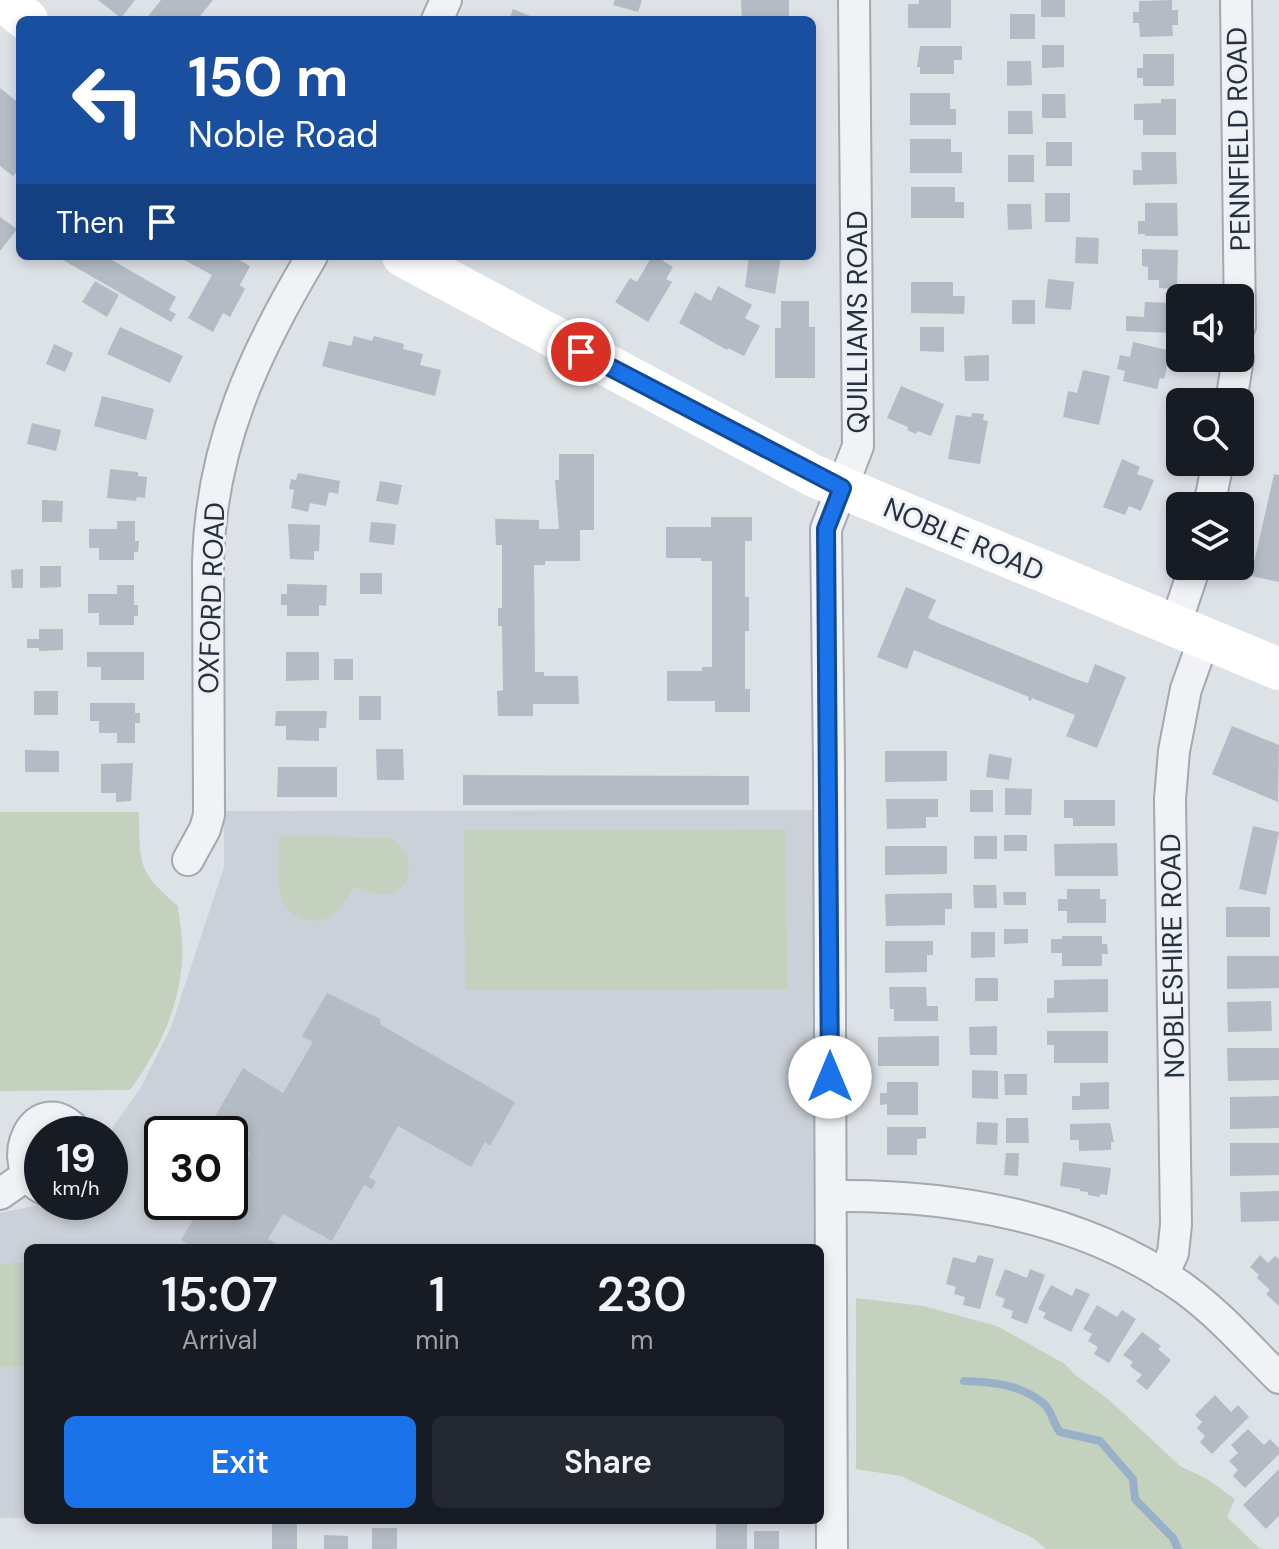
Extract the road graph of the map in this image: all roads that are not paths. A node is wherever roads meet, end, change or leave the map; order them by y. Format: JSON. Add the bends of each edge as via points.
{"nodes":[{"id":1,"x":2,"y":0,"type":"edge"},
{"id":2,"x":854,"y":0,"type":"edge"},
{"id":3,"x":1236,"y":0,"type":"edge"},
{"id":4,"x":22,"y":16,"type":"edge"},
{"id":5,"x":310,"y":260,"type":"edge"},
{"id":6,"x":410,"y":260,"type":"edge"},
{"id":7,"x":1239,"y":284,"type":"edge"},
{"id":8,"x":842,"y":488,"type":"junction"},
{"id":9,"x":1194,"y":580,"type":"edge"},
{"id":10,"x":1189,"y":632,"type":"junction"},
{"id":11,"x":1279,"y":669,"type":"edge"},
{"id":12,"x":188,"y":860,"type":"dead end"},
{"id":13,"x":24,"y":1129,"type":"edge"},
{"id":14,"x":22,"y":1187,"type":"edge"},
{"id":15,"x":831,"y":1196,"type":"junction"},
{"id":16,"x":1163,"y":1275,"type":"junction"},
{"id":17,"x":1279,"y":1378,"type":"edge"},
{"id":18,"x":832,"y":1549,"type":"edge"}],
"edges":[{"from":1,"to":4,"type":"main road"},
{"from":2,"to":8,"type":"street","name":"QUILLIAMS ROAD","via":[[858,446]]},
{"from":3,"to":7,"type":"street","name":"PENNFIELD ROAD"},
{"from":5,"to":12,"type":"street","name":"OXFORD ROAD","via":[[242,392],[217,471],[208,561],[209,815]]},
{"from":6,"to":8,"type":"main road","name":"NOBLE ROAD"},
{"from":8,"to":10,"type":"main road","name":"NOBLE ROAD"},
{"from":8,"to":15,"type":"street","name":"QUILLIAMS ROAD","via":[[826,529]]},
{"from":9,"to":10,"type":"street"},
{"from":10,"to":11,"type":"main road","name":"NOBLE ROAD"},
{"from":10,"to":16,"type":"street","name":"NOBLESHIRE ROAD","via":[[1171,786],[1176,1225],[1173,1253]]},
{"from":13,"to":14,"type":"street","via":[[13,1156]]},
{"from":15,"to":16,"type":"street","via":[[949,1201],[1010,1213],[1078,1235]]},
{"from":15,"to":18,"type":"street","name":"QUILLIAMS ROAD"},
{"from":16,"to":17,"type":"street","via":[[1217,1316]]}]}
